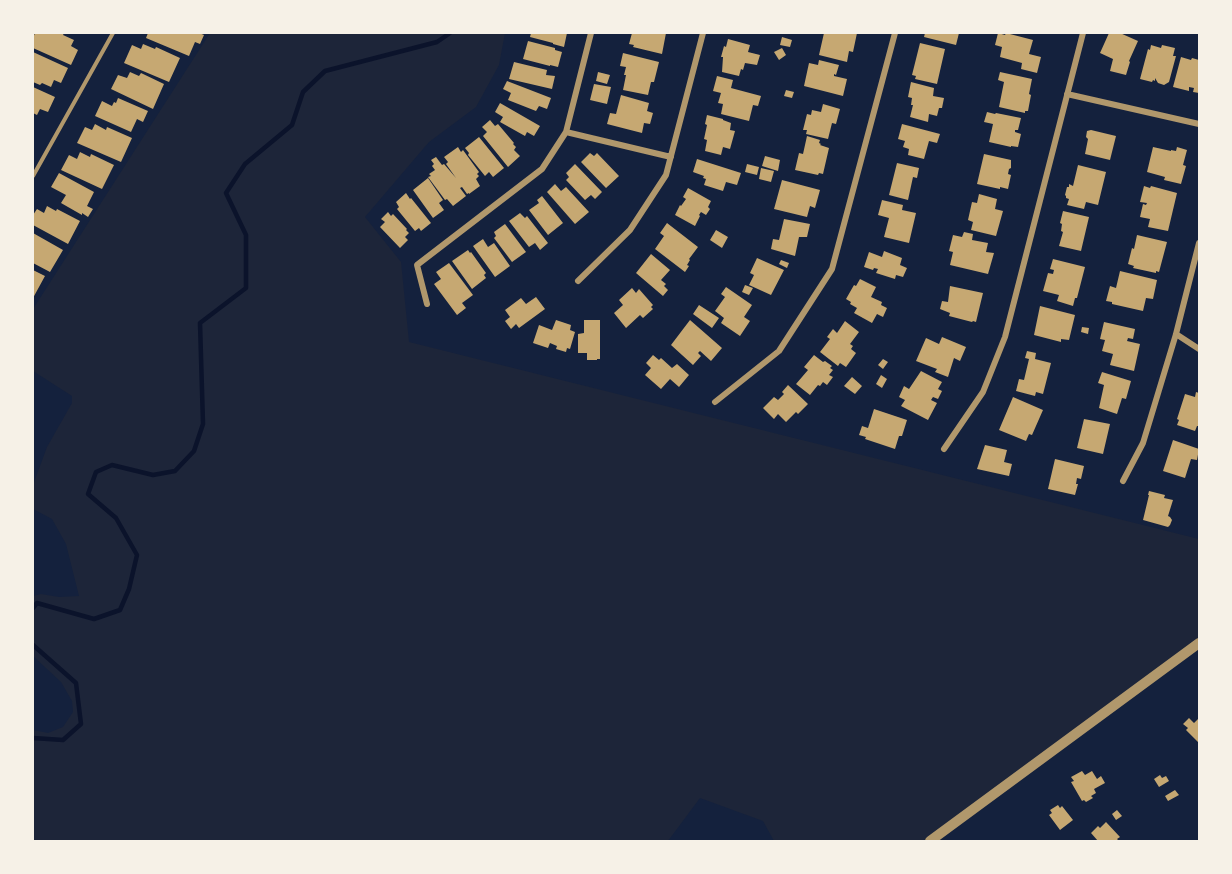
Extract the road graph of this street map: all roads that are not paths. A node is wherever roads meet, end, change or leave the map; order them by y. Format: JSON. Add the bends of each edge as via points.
{"nodes":[{"id":1,"x":113,"y":33,"type":"edge"},
{"id":2,"x":591,"y":33,"type":"edge"},
{"id":3,"x":703,"y":33,"type":"edge"},
{"id":4,"x":895,"y":33,"type":"edge"},
{"id":5,"x":1083,"y":33,"type":"edge"},
{"id":6,"x":1067,"y":94,"type":"junction"},
{"id":7,"x":1199,"y":124,"type":"edge"},
{"id":8,"x":566,"y":132,"type":"junction"},
{"id":9,"x":670,"y":157,"type":"junction"},
{"id":10,"x":33,"y":175,"type":"edge"},
{"id":11,"x":1199,"y":243,"type":"edge"},
{"id":12,"x":578,"y":281,"type":"dead end"},
{"id":13,"x":426,"y":303,"type":"dead end"},
{"id":14,"x":1176,"y":334,"type":"junction"},
{"id":15,"x":1199,"y":350,"type":"edge"},
{"id":16,"x":715,"y":402,"type":"dead end"},
{"id":17,"x":944,"y":449,"type":"dead end"},
{"id":18,"x":1124,"y":481,"type":"dead end"},
{"id":19,"x":1199,"y":643,"type":"edge"},
{"id":20,"x":930,"y":841,"type":"edge"}],
"edges":[{"from":1,"to":10,"type":"lane"},
{"from":2,"to":8,"type":"street"},
{"from":3,"to":9,"type":"street"},
{"from":4,"to":16,"type":"street","via":[[832,269],[779,351]]},
{"from":5,"to":6,"type":"street"},
{"from":6,"to":7,"type":"street"},
{"from":6,"to":17,"type":"street","via":[[1005,336],[983,392]]},
{"from":8,"to":9,"type":"street"},
{"from":8,"to":13,"type":"street","via":[[542,169],[417,265]]},
{"from":9,"to":12,"type":"street","via":[[666,175],[630,230]]},
{"from":11,"to":14,"type":"street"},
{"from":14,"to":15,"type":"street"},
{"from":14,"to":18,"type":"street","via":[[1143,443]]},
{"from":19,"to":20,"type":"street"}]}
